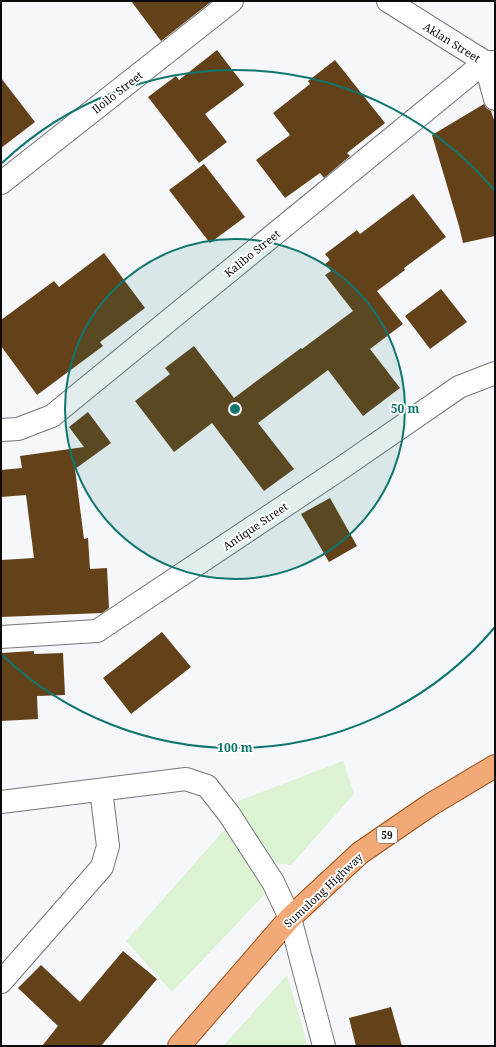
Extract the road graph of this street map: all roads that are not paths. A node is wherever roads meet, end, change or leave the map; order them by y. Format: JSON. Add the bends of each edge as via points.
{"nodes":[{"id":1,"x":232,"y":1,"type":"edge"},
{"id":2,"x":388,"y":1,"type":"edge"},
{"id":3,"x":492,"y":57,"type":"edge"},
{"id":4,"x":495,"y":99,"type":"edge"},
{"id":5,"x":1,"y":183,"type":"edge"},
{"id":6,"x":495,"y":373,"type":"edge"},
{"id":7,"x":1,"y":430,"type":"edge"},
{"id":8,"x":1,"y":637,"type":"edge"},
{"id":9,"x":495,"y":766,"type":"edge"},
{"id":10,"x":101,"y":790,"type":"junction"},
{"id":11,"x":1,"y":802,"type":"edge"},
{"id":12,"x":290,"y":918,"type":"junction"},
{"id":13,"x":1,"y":982,"type":"edge"},
{"id":14,"x":179,"y":1046,"type":"edge"},
{"id":15,"x":324,"y":1046,"type":"edge"}],
"edges":[{"from":1,"to":5,"type":"street","name":"Iloilo Street"},
{"from":2,"to":3,"type":"street","name":"Aklan Street"},
{"from":3,"to":4,"type":"street","name":"Aklan Street"},
{"from":3,"to":7,"type":"street","name":"Kalibo Street","via":[[52,416],[18,429]]},
{"from":6,"to":8,"type":"street","name":"Antique Street","via":[[459,387],[97,631]]},
{"from":9,"to":12,"type":"main road","name":"Sumulong Highway","number":"59","via":[[430,805],[360,853]]},
{"from":10,"to":11,"type":"street"},
{"from":10,"to":12,"type":"street","via":[[186,779],[206,786],[229,814],[273,882]]},
{"from":10,"to":13,"type":"street","via":[[108,846],[102,867]]},
{"from":12,"to":14,"type":"main road","name":"Sumulong Highway","number":"59"},
{"from":12,"to":15,"type":"street"}]}
